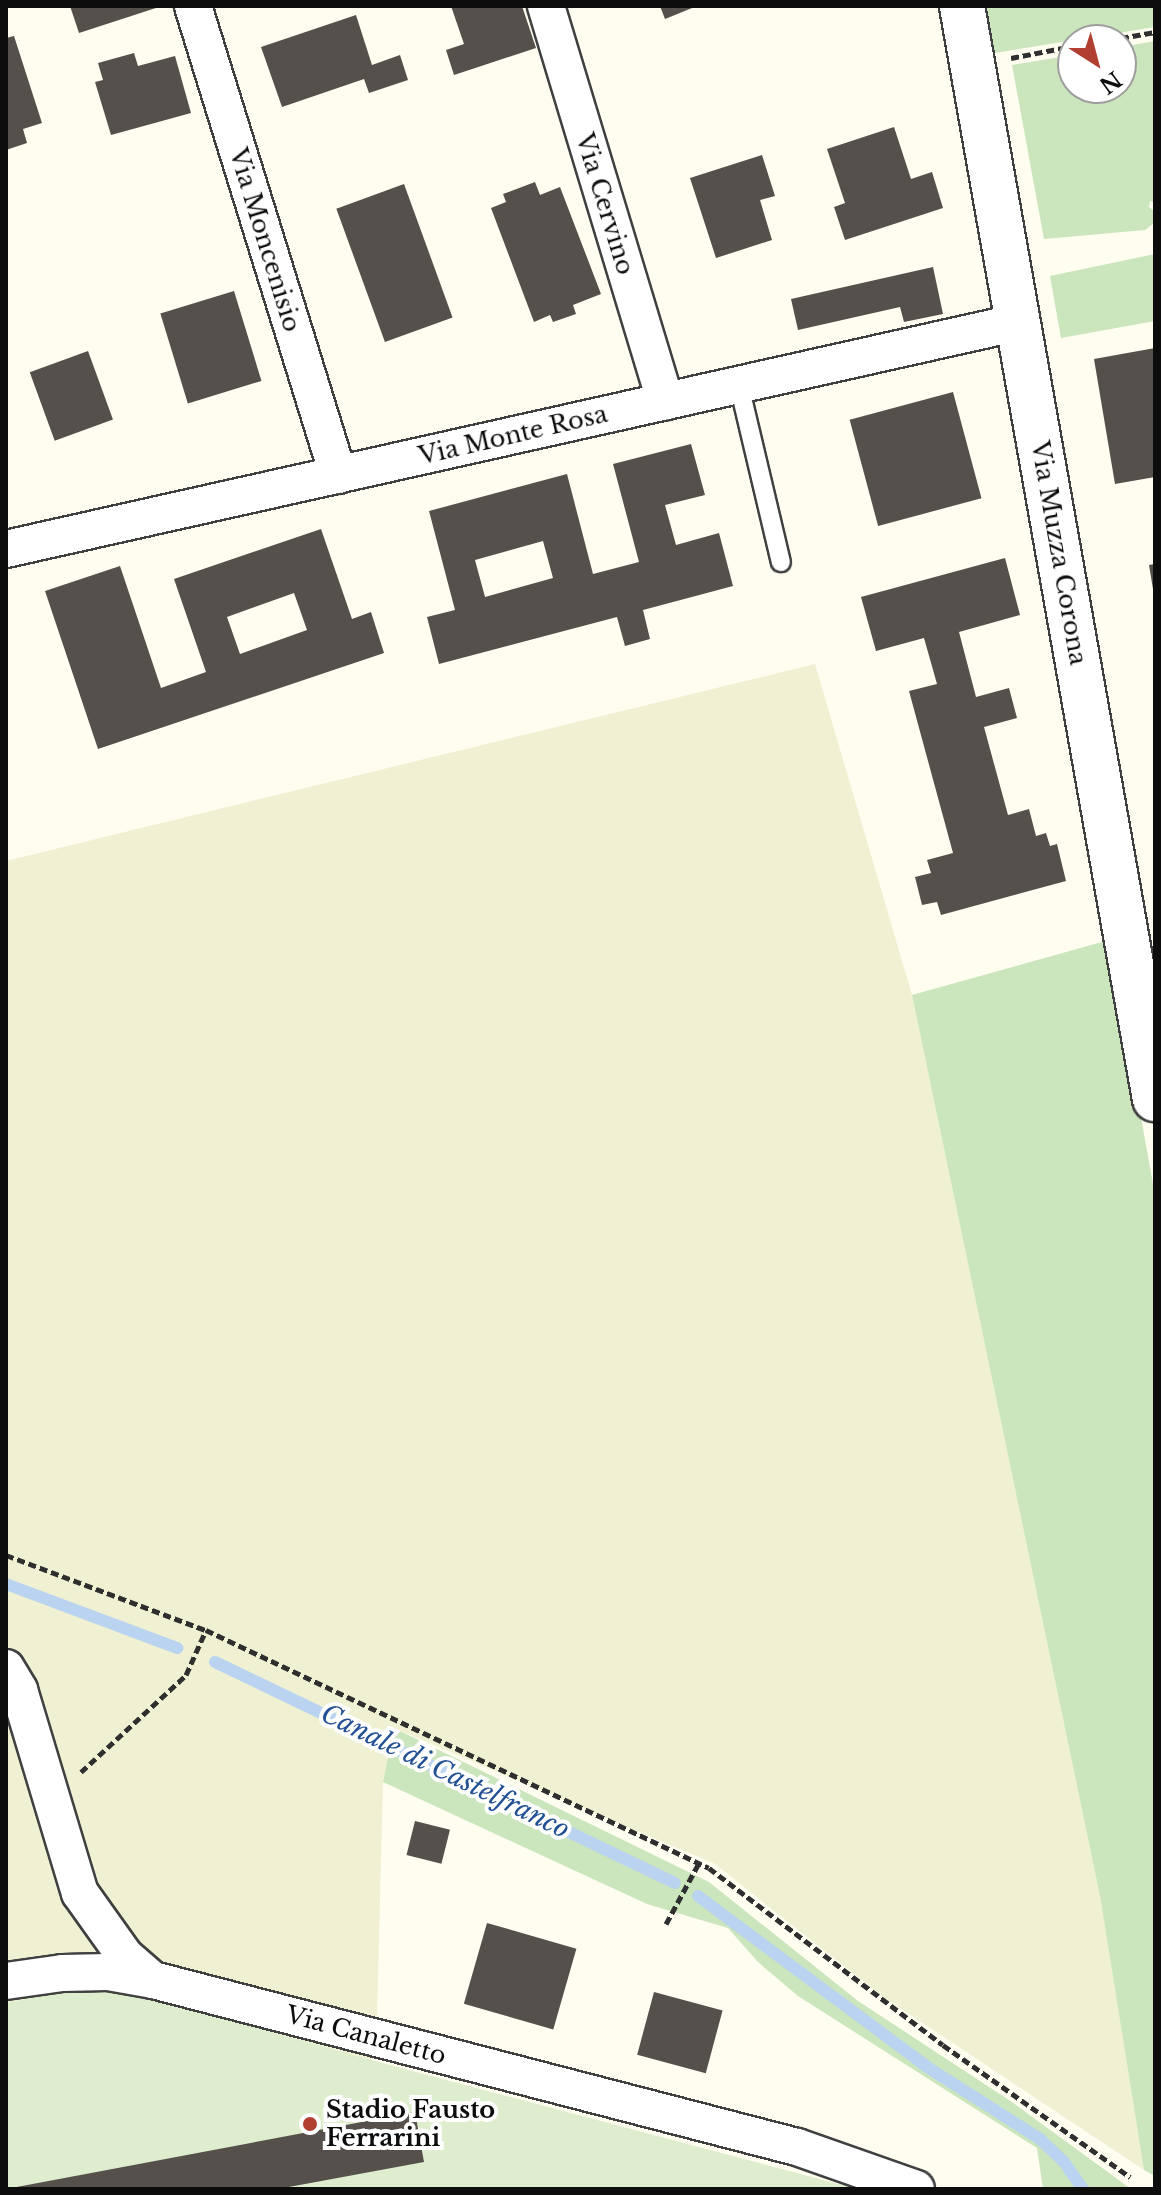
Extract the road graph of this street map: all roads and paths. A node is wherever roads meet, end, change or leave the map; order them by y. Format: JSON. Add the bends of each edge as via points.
{"nodes":[{"id":1,"x":193,"y":6,"type":"edge"},
{"id":2,"x":546,"y":6,"type":"edge"},
{"id":3,"x":962,"y":6,"type":"edge"},
{"id":4,"x":1019,"y":322,"type":"junction"},
{"id":5,"x":739,"y":385,"type":"junction"},
{"id":6,"x":665,"y":401,"type":"junction"},
{"id":7,"x":338,"y":475,"type":"junction"},
{"id":8,"x":7,"y":546,"type":"edge"},
{"id":9,"x":781,"y":562,"type":"dead end"},
{"id":10,"x":1142,"y":947,"type":"edge"},
{"id":11,"x":1155,"y":1099,"type":"edge"},
{"id":12,"x":6,"y":1555,"type":"edge"},
{"id":13,"x":206,"y":1630,"type":"junction"},
{"id":14,"x":6,"y":1668,"type":"edge"},
{"id":15,"x":51,"y":1800,"type":"junction"},
{"id":16,"x":699,"y":1863,"type":"junction"},
{"id":17,"x":666,"y":1924,"type":"dead end"},
{"id":18,"x":153,"y":1980,"type":"junction"},
{"id":19,"x":6,"y":1981,"type":"edge"},
{"id":20,"x":1130,"y":2177,"type":"dead end"},
{"id":21,"x":916,"y":2189,"type":"edge"}],
"edges":[{"from":1,"to":7,"type":"street","name":"Via Moncenisio"},
{"from":2,"to":6,"type":"street","name":"Via Cervino"},
{"from":3,"to":4,"type":"street","name":"Via Muzza Corona"},
{"from":4,"to":5,"type":"street","name":"Via Monte Rosa"},
{"from":4,"to":10,"type":"street","name":"Via Muzza Corona"},
{"from":5,"to":6,"type":"street","name":"Via Monte Rosa"},
{"from":5,"to":9,"type":"lane"},
{"from":6,"to":7,"type":"street","name":"Via Monte Rosa"},
{"from":7,"to":8,"type":"street","name":"Via Monte Rosa"},
{"from":10,"to":11,"type":"street","name":"Via Muzza Corona"},
{"from":12,"to":13,"type":"path"},
{"from":13,"to":15,"type":"path","via":[[186,1675]]},
{"from":13,"to":16,"type":"path"},
{"from":14,"to":15,"type":"street","name":"Via Canaletto","via":[[19,1690]]},
{"from":15,"to":18,"type":"street","name":"Via Canaletto","via":[[80,1893],[125,1956]]},
{"from":16,"to":17,"type":"path"},
{"from":16,"to":20,"type":"path"},
{"from":18,"to":19,"type":"street","via":[[108,1972]]},
{"from":18,"to":21,"type":"street","name":"Via Canaletto","via":[[797,2147]]}]}
